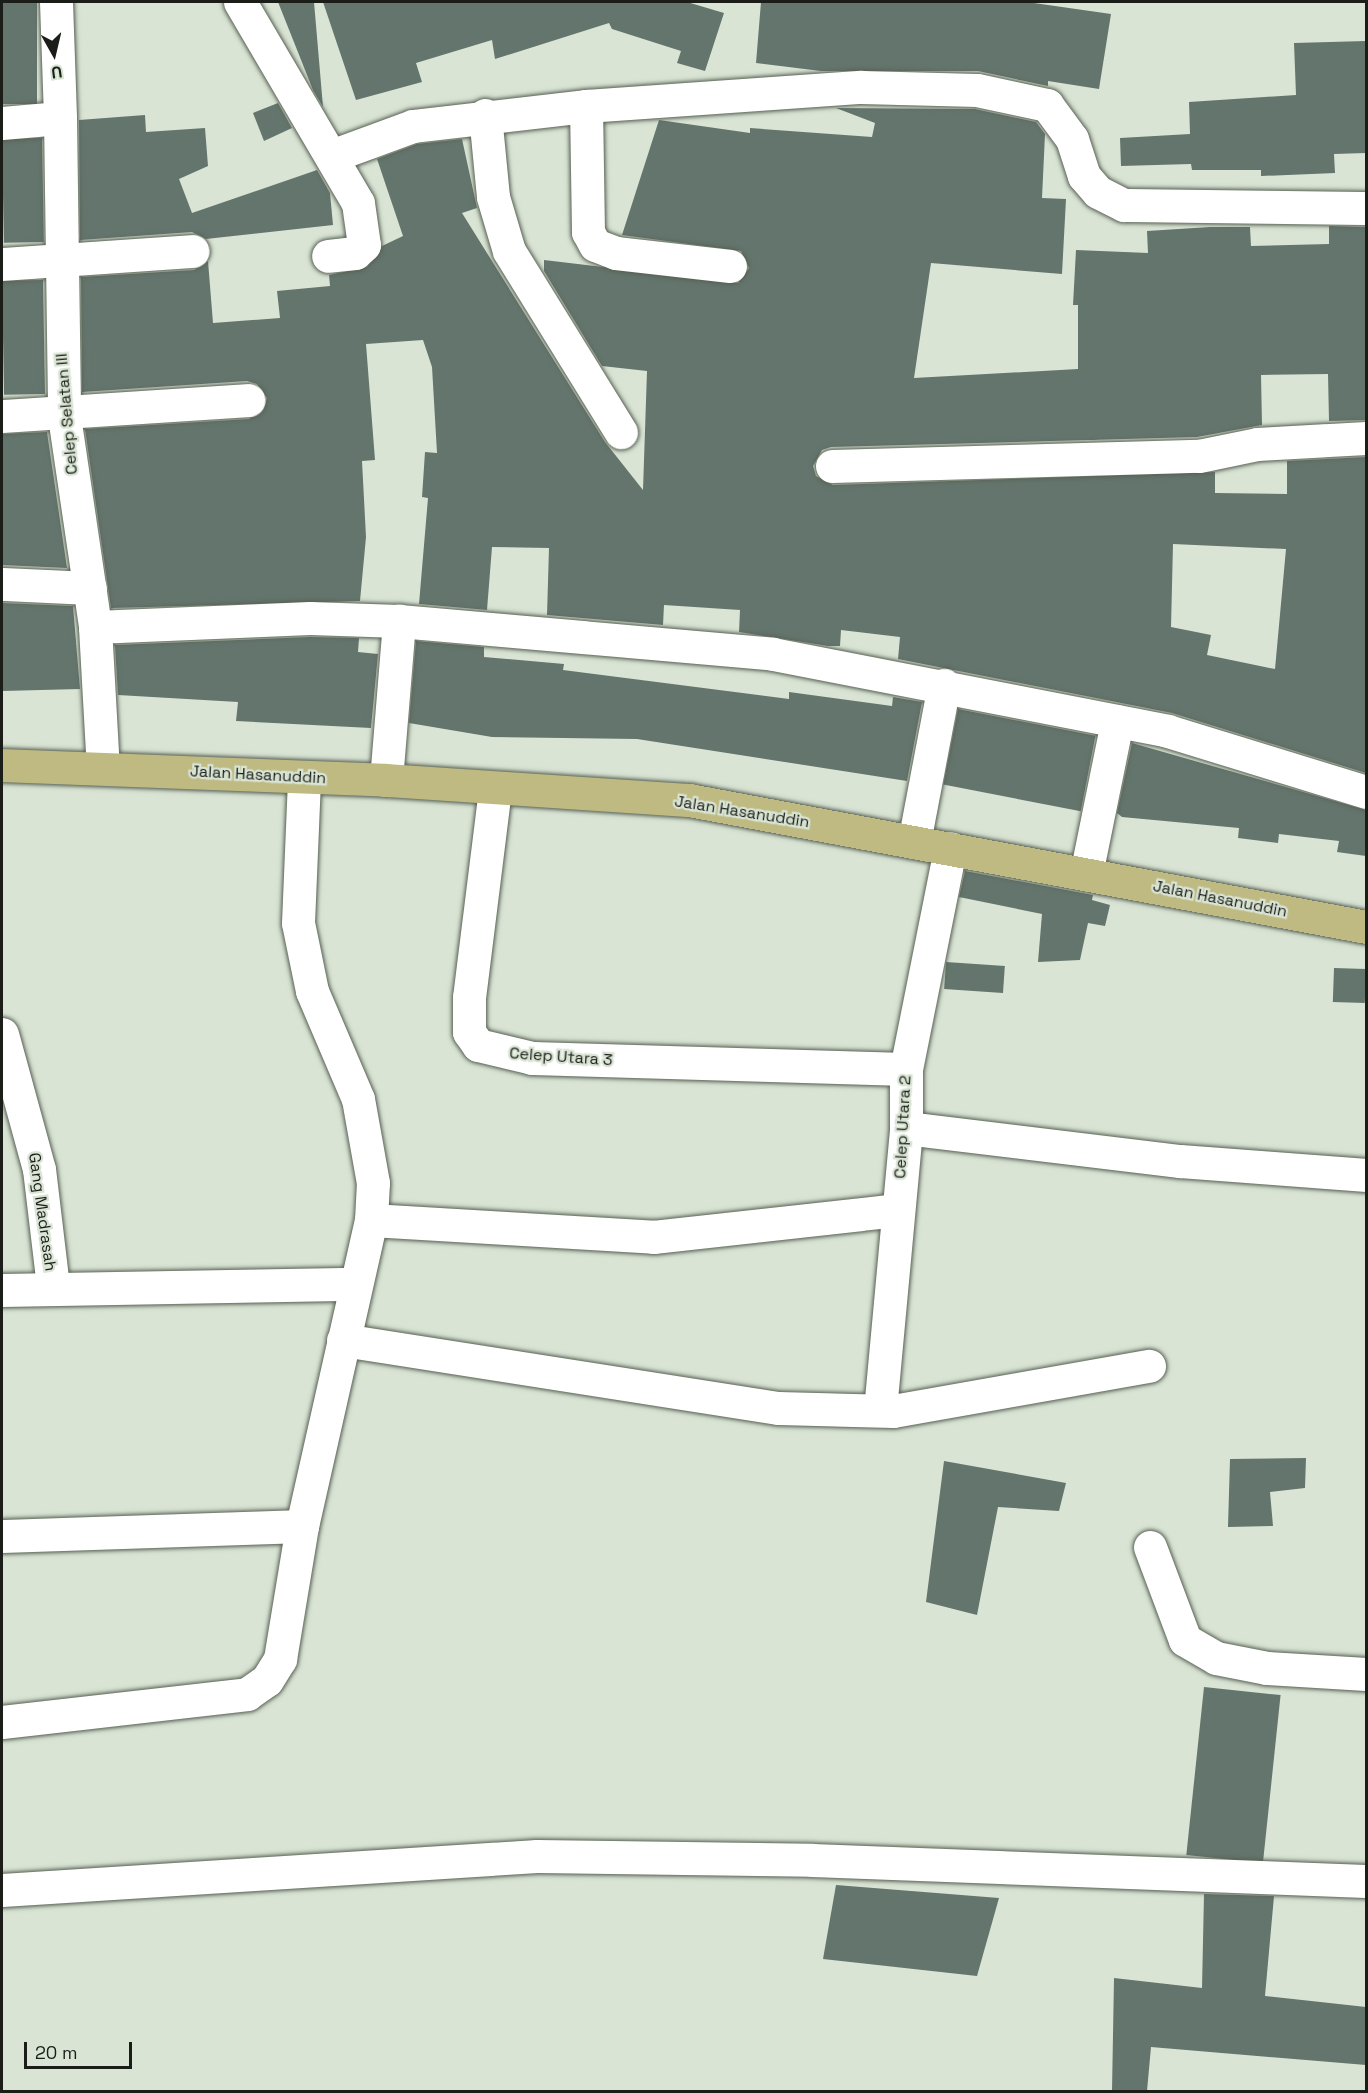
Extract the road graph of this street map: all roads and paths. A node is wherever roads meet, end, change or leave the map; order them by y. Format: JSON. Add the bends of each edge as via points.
{"nodes":[{"id":1,"x":56,"y":2,"type":"edge"},
{"id":2,"x":240,"y":2,"type":"edge"},
{"id":3,"x":586,"y":106,"type":"junction"},
{"id":4,"x":485,"y":115,"type":"junction"},
{"id":5,"x":60,"y":118,"type":"junction"},
{"id":6,"x":2,"y":123,"type":"edge"},
{"id":7,"x":334,"y":155,"type":"junction"},
{"id":8,"x":1366,"y":208,"type":"edge"},
{"id":9,"x":193,"y":251,"type":"dead end"},
{"id":10,"x":328,"y":256,"type":"dead end"},
{"id":11,"x":58,"y":262,"type":"junction"},
{"id":12,"x":2,"y":264,"type":"edge"},
{"id":13,"x":730,"y":266,"type":"dead end"},
{"id":14,"x":248,"y":400,"type":"dead end"},
{"id":15,"x":2,"y":416,"type":"edge"},
{"id":16,"x":64,"y":416,"type":"junction"},
{"id":17,"x":621,"y":432,"type":"dead end"},
{"id":18,"x":1366,"y":438,"type":"edge"},
{"id":19,"x":832,"y":466,"type":"dead end"},
{"id":20,"x":2,"y":584,"type":"edge"},
{"id":21,"x":90,"y":588,"type":"junction"},
{"id":22,"x":399,"y":621,"type":"junction"},
{"id":23,"x":95,"y":627,"type":"junction"},
{"id":24,"x":944,"y":685,"type":"junction"},
{"id":25,"x":1117,"y":721,"type":"junction"},
{"id":26,"x":2,"y":765,"type":"edge"},
{"id":27,"x":103,"y":768,"type":"junction"},
{"id":28,"x":304,"y":777,"type":"junction"},
{"id":29,"x":386,"y":780,"type":"junction"},
{"id":30,"x":495,"y":789,"type":"junction"},
{"id":31,"x":1366,"y":792,"type":"edge"},
{"id":32,"x":914,"y":842,"type":"junction"},
{"id":33,"x":950,"y":848,"type":"junction"},
{"id":34,"x":1086,"y":874,"type":"junction"},
{"id":35,"x":1366,"y":927,"type":"edge"},
{"id":36,"x":2,"y":1034,"type":"edge"},
{"id":37,"x":906,"y":1069,"type":"junction"},
{"id":38,"x":11,"y":1108,"type":"edge"},
{"id":39,"x":906,"y":1128,"type":"junction"},
{"id":40,"x":1366,"y":1175,"type":"edge"},
{"id":41,"x":898,"y":1210,"type":"junction"},
{"id":42,"x":371,"y":1220,"type":"junction"},
{"id":43,"x":354,"y":1284,"type":"junction"},
{"id":44,"x":53,"y":1287,"type":"junction"},
{"id":45,"x":2,"y":1290,"type":"edge"},
{"id":46,"x":343,"y":1340,"type":"junction"},
{"id":47,"x":1149,"y":1366,"type":"dead end"},
{"id":48,"x":880,"y":1410,"type":"junction"},
{"id":49,"x":302,"y":1526,"type":"junction"},
{"id":50,"x":2,"y":1536,"type":"edge"},
{"id":51,"x":1150,"y":1547,"type":"dead end"},
{"id":52,"x":1366,"y":1674,"type":"edge"},
{"id":53,"x":2,"y":1722,"type":"edge"},
{"id":54,"x":1366,"y":1881,"type":"edge"},
{"id":55,"x":2,"y":1890,"type":"edge"}],
"edges":[{"from":1,"to":5,"type":"street","name":"Celep Selatan III"},
{"from":2,"to":7,"type":"street"},
{"from":3,"to":4,"type":"street"},
{"from":3,"to":8,"type":"street","via":[[897,86],[976,90],[1047,105],[1072,139],[1084,176],[1098,192],[1124,205]]},
{"from":3,"to":13,"type":"street","via":[[588,232],[596,245],[616,253]]},
{"from":4,"to":7,"type":"street","via":[[414,126]]},
{"from":4,"to":17,"type":"street","via":[[493,197],[509,251]]},
{"from":5,"to":6,"type":"street"},
{"from":5,"to":11,"type":"street","name":"Celep Selatan III"},
{"from":7,"to":10,"type":"street","via":[[366,233],[355,253]]},
{"from":9,"to":11,"type":"street"},
{"from":11,"to":12,"type":"street"},
{"from":11,"to":16,"type":"street","name":"Celep Selatan III"},
{"from":14,"to":16,"type":"street"},
{"from":15,"to":16,"type":"street"},
{"from":16,"to":21,"type":"street","name":"Celep Selatan III"},
{"from":18,"to":19,"type":"street","via":[[1257,444],[1199,456]]},
{"from":20,"to":21,"type":"street"},
{"from":21,"to":23,"type":"street","name":"Celep Selatan III"},
{"from":22,"to":23,"type":"street","via":[[300,618]]},
{"from":22,"to":24,"type":"street","via":[[773,654]]},
{"from":22,"to":29,"type":"street"},
{"from":23,"to":27,"type":"street","name":"Celep Selatan III"},
{"from":24,"to":25,"type":"street"},
{"from":24,"to":32,"type":"street"},
{"from":25,"to":31,"type":"street"},
{"from":25,"to":34,"type":"street"},
{"from":26,"to":27,"type":"main road","name":"Jalan Hasanuddin"},
{"from":27,"to":28,"type":"main road","name":"Jalan Hasanuddin"},
{"from":28,"to":29,"type":"main road","name":"Jalan Hasanuddin"},
{"from":28,"to":42,"type":"street","via":[[298,923],[312,991],[358,1099],[373,1183]]},
{"from":29,"to":30,"type":"main road","name":"Jalan Hasanuddin"},
{"from":30,"to":32,"type":"main road","name":"Jalan Hasanuddin","via":[[689,800]]},
{"from":30,"to":37,"type":"street","name":"Celep Utara 3","via":[[469,997],[469,1032],[478,1045],[532,1058]]},
{"from":32,"to":33,"type":"main road","name":"Jalan Hasanuddin"},
{"from":33,"to":34,"type":"main road","name":"Jalan Hasanuddin"},
{"from":33,"to":37,"type":"street","name":"Celep Utara 2"},
{"from":34,"to":35,"type":"main road","name":"Jalan Hasanuddin"},
{"from":36,"to":38,"type":"street","name":"Gang Madrasah"},
{"from":37,"to":39,"type":"street","name":"Celep Utara 2"},
{"from":38,"to":44,"type":"street","name":"Gang Madrasah","via":[[39,1169]]},
{"from":39,"to":40,"type":"street","via":[[1180,1161]]},
{"from":39,"to":41,"type":"street","name":"Celep Utara 2"},
{"from":41,"to":42,"type":"street","via":[[653,1237]]},
{"from":41,"to":48,"type":"street","name":"Celep Utara 2"},
{"from":42,"to":43,"type":"street"},
{"from":43,"to":44,"type":"street"},
{"from":43,"to":46,"type":"street"},
{"from":44,"to":45,"type":"street"},
{"from":46,"to":48,"type":"street","via":[[778,1408]]},
{"from":46,"to":49,"type":"street"},
{"from":47,"to":48,"type":"street"},
{"from":49,"to":50,"type":"street"},
{"from":49,"to":53,"type":"street","via":[[280,1659],[267,1680],[247,1694]]},
{"from":51,"to":52,"type":"street","via":[[1185,1640],[1200,1649],[1216,1658],[1267,1668]]},
{"from":54,"to":55,"type":"street","via":[[812,1860],[537,1856]]}]}
